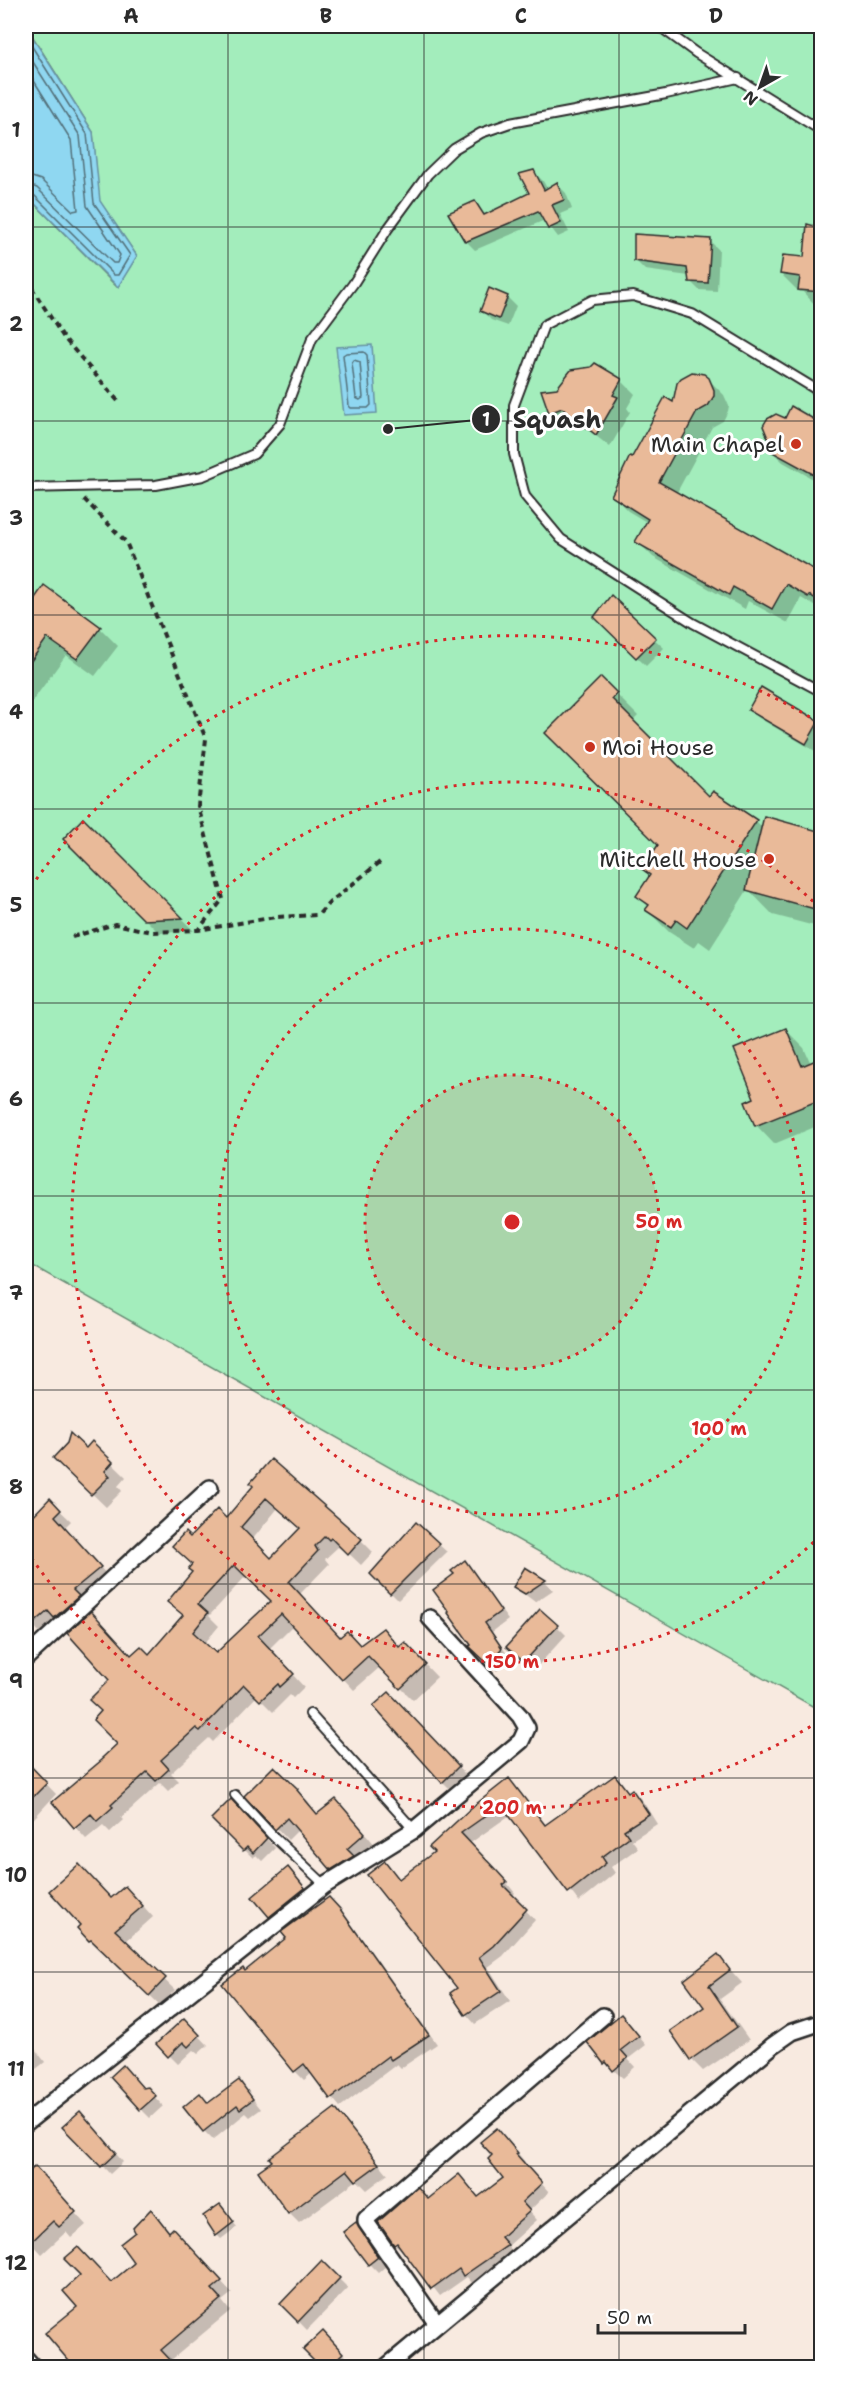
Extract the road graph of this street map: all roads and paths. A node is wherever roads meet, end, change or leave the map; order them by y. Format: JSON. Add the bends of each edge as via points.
{"nodes":[{"id":1,"x":659,"y":26,"type":"edge"},
{"id":2,"x":738,"y":78,"type":"junction"},
{"id":3,"x":822,"y":131,"type":"edge"},
{"id":4,"x":26,"y":279,"type":"edge"},
{"id":5,"x":822,"y":393,"type":"edge"},
{"id":6,"x":118,"y":401,"type":"dead end"},
{"id":7,"x":26,"y":488,"type":"edge"},
{"id":8,"x":73,"y":488,"type":"junction"},
{"id":9,"x":822,"y":692,"type":"edge"},
{"id":10,"x":380,"y":862,"type":"dead end"},
{"id":11,"x":198,"y":930,"type":"junction"},
{"id":12,"x":72,"y":937,"type":"dead end"},
{"id":13,"x":210,"y":1488,"type":"dead end"},
{"id":14,"x":430,"y":1618,"type":"dead end"},
{"id":15,"x":26,"y":1658,"type":"edge"},
{"id":16,"x":310,"y":1714,"type":"dead end"},
{"id":17,"x":235,"y":1795,"type":"dead end"},
{"id":18,"x":414,"y":1830,"type":"junction"},
{"id":19,"x":325,"y":1885,"type":"junction"},
{"id":20,"x":603,"y":2016,"type":"dead end"},
{"id":21,"x":822,"y":2022,"type":"edge"},
{"id":22,"x":26,"y":2123,"type":"edge"},
{"id":23,"x":437,"y":2324,"type":"junction"},
{"id":24,"x":26,"y":2359,"type":"edge"},
{"id":25,"x":34,"y":2367,"type":"edge"},
{"id":26,"x":385,"y":2367,"type":"edge"}],
"edges":[{"from":1,"to":2,"type":"lane"},
{"from":2,"to":3,"type":"lane"},
{"from":2,"to":8,"type":"lane","via":[[510,123],[481,133],[454,149],[428,174],[312,339],[279,424],[254,454],[203,476],[156,485]]},
{"from":4,"to":6,"type":"path","via":[[64,338]]},
{"from":5,"to":9,"type":"lane","via":[[692,314],[633,296],[592,300],[544,325],[514,405],[514,454],[525,496],[561,539],[693,623]]},
{"from":7,"to":8,"type":"lane"},
{"from":8,"to":11,"type":"path","via":[[126,542],[206,739],[198,806],[223,899]]},
{"from":10,"to":11,"type":"path","via":[[318,915],[276,917]]},
{"from":11,"to":12,"type":"path","via":[[152,932],[115,924]]},
{"from":13,"to":15,"type":"street"},
{"from":14,"to":18,"type":"street","via":[[527,1728],[521,1741]]},
{"from":16,"to":18,"type":"lane"},
{"from":17,"to":19,"type":"lane"},
{"from":18,"to":19,"type":"street"},
{"from":19,"to":22,"type":"street"},
{"from":20,"to":23,"type":"street","via":[[366,2219]]},
{"from":21,"to":23,"type":"street","via":[[792,2031],[766,2051]]},
{"from":23,"to":26,"type":"street"},
{"from":24,"to":25,"type":"street"}]}
